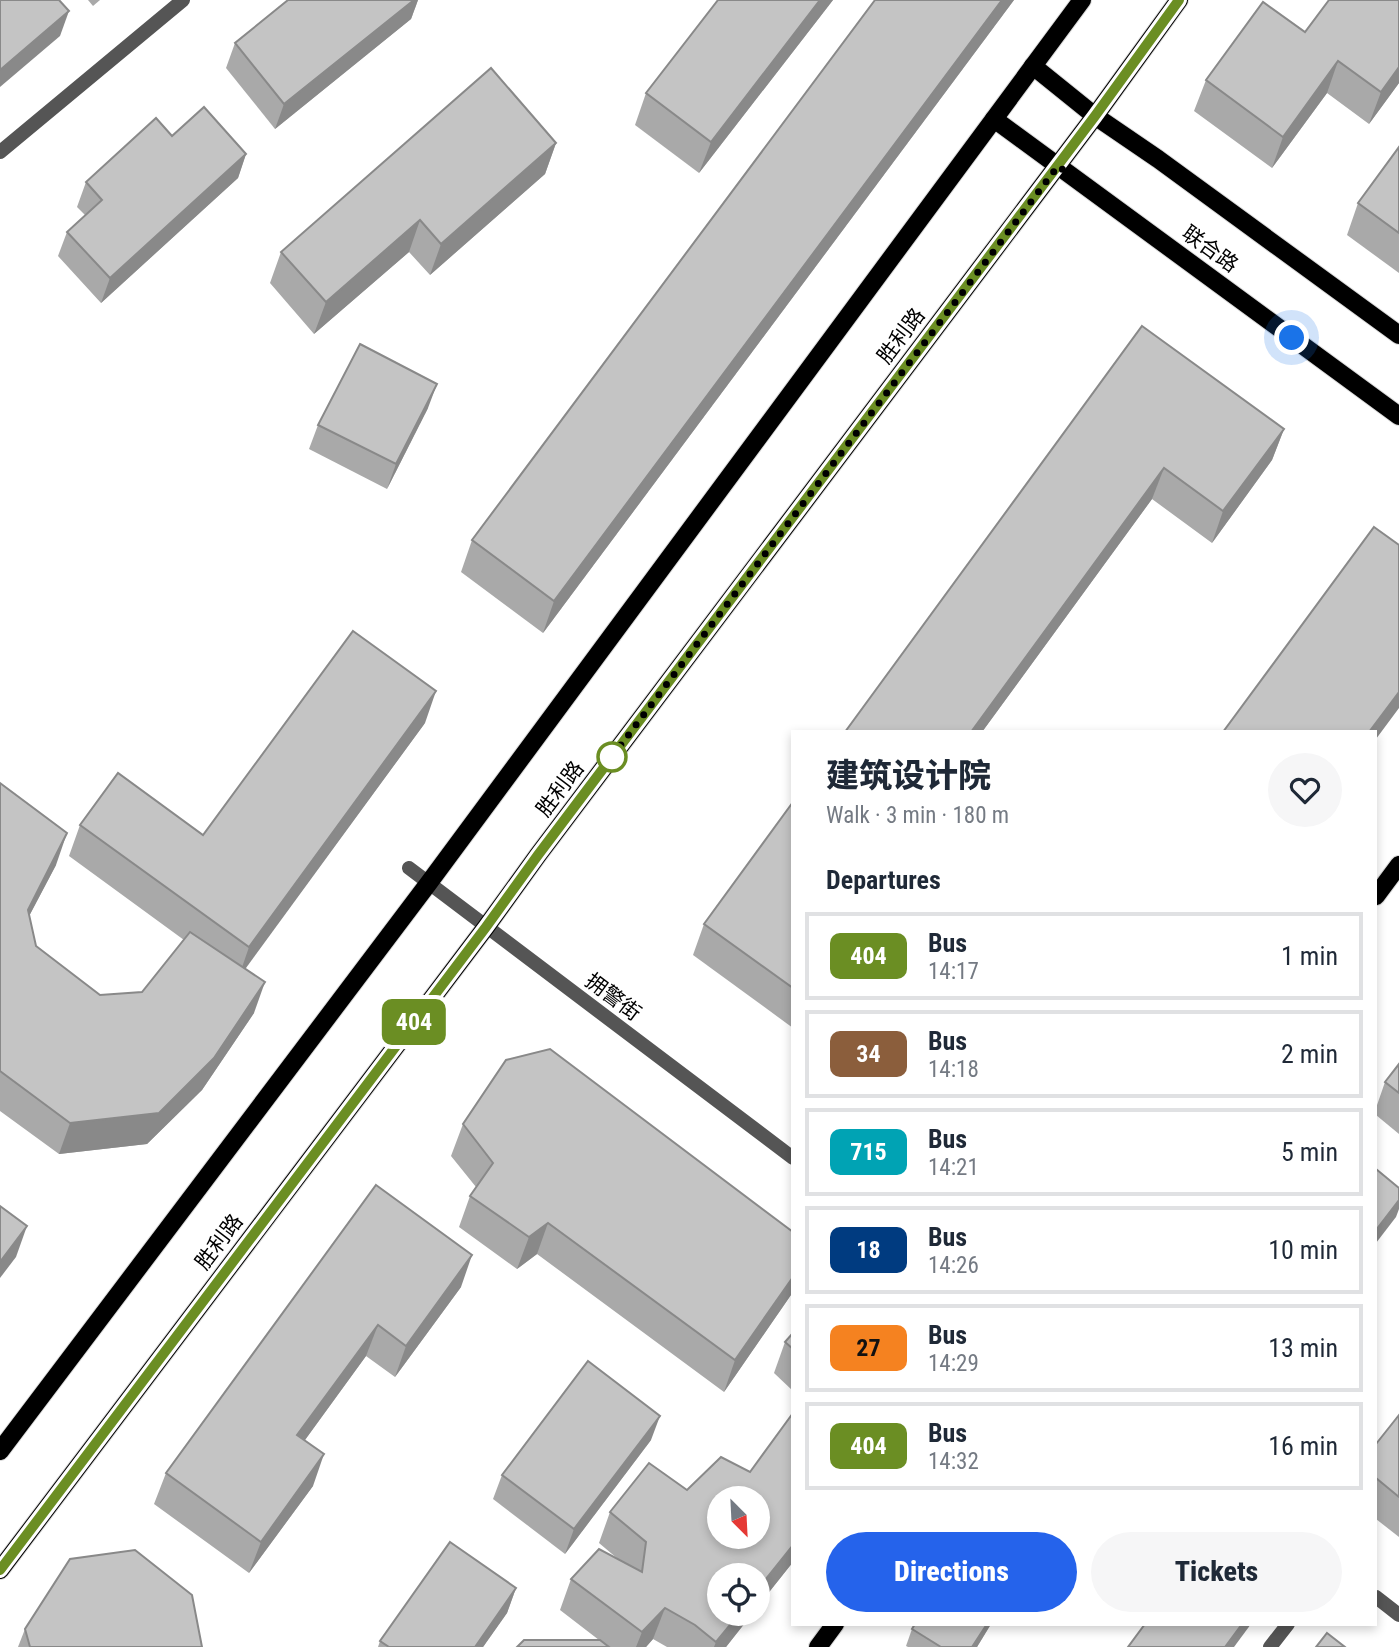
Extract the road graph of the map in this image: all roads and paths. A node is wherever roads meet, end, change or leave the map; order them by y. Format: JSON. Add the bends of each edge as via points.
{"nodes":[{"id":1,"x":183,"y":0,"type":"edge"},
{"id":2,"x":1082,"y":0,"type":"edge"},
{"id":3,"x":1179,"y":0,"type":"edge"},
{"id":4,"x":1033,"y":66,"type":"junction"},
{"id":5,"x":1095,"y":116,"type":"junction"},
{"id":6,"x":994,"y":119,"type":"junction"},
{"id":7,"x":0,"y":152,"type":"edge"},
{"id":8,"x":1058,"y":166,"type":"junction"},
{"id":9,"x":1399,"y":335,"type":"edge"},
{"id":10,"x":1399,"y":416,"type":"edge"},
{"id":11,"x":1399,"y":864,"type":"edge"},
{"id":12,"x":408,"y":868,"type":"dead end"},
{"id":13,"x":428,"y":884,"type":"junction"},
{"id":14,"x":1377,"y":894,"type":"edge"},
{"id":15,"x":486,"y":927,"type":"junction"},
{"id":16,"x":791,"y":1156,"type":"edge"},
{"id":17,"x":0,"y":1451,"type":"edge"},
{"id":18,"x":0,"y":1570,"type":"edge"},
{"id":19,"x":1377,"y":1598,"type":"edge"},
{"id":20,"x":1399,"y":1615,"type":"edge"},
{"id":21,"x":834,"y":1626,"type":"edge"},
{"id":22,"x":1286,"y":1626,"type":"edge"},
{"id":23,"x":818,"y":1647,"type":"edge"},
{"id":24,"x":1270,"y":1647,"type":"edge"}],
"edges":[{"from":1,"to":7,"type":"street"},
{"from":2,"to":4,"type":"main road"},
{"from":3,"to":5,"type":"main road","name":"胜利路"},
{"from":4,"to":5,"type":"main road","name":"联合路"},
{"from":4,"to":6,"type":"main road"},
{"from":5,"to":8,"type":"main road","name":"胜利路"},
{"from":5,"to":9,"type":"main road","name":"联合路"},
{"from":6,"to":8,"type":"main road","name":"联合路"},
{"from":6,"to":13,"type":"main road"},
{"from":8,"to":10,"type":"main road","name":"联合路"},
{"from":8,"to":15,"type":"main road","name":"胜利路"},
{"from":11,"to":14,"type":"main road"},
{"from":12,"to":13,"type":"street","name":"拥警街"},
{"from":13,"to":15,"type":"street","name":"拥警街"},
{"from":13,"to":17,"type":"main road"},
{"from":15,"to":16,"type":"street","name":"拥警街"},
{"from":15,"to":18,"type":"main road","name":"胜利路"},
{"from":19,"to":20,"type":"street"},
{"from":21,"to":23,"type":"main road"},
{"from":22,"to":24,"type":"street"}]}
